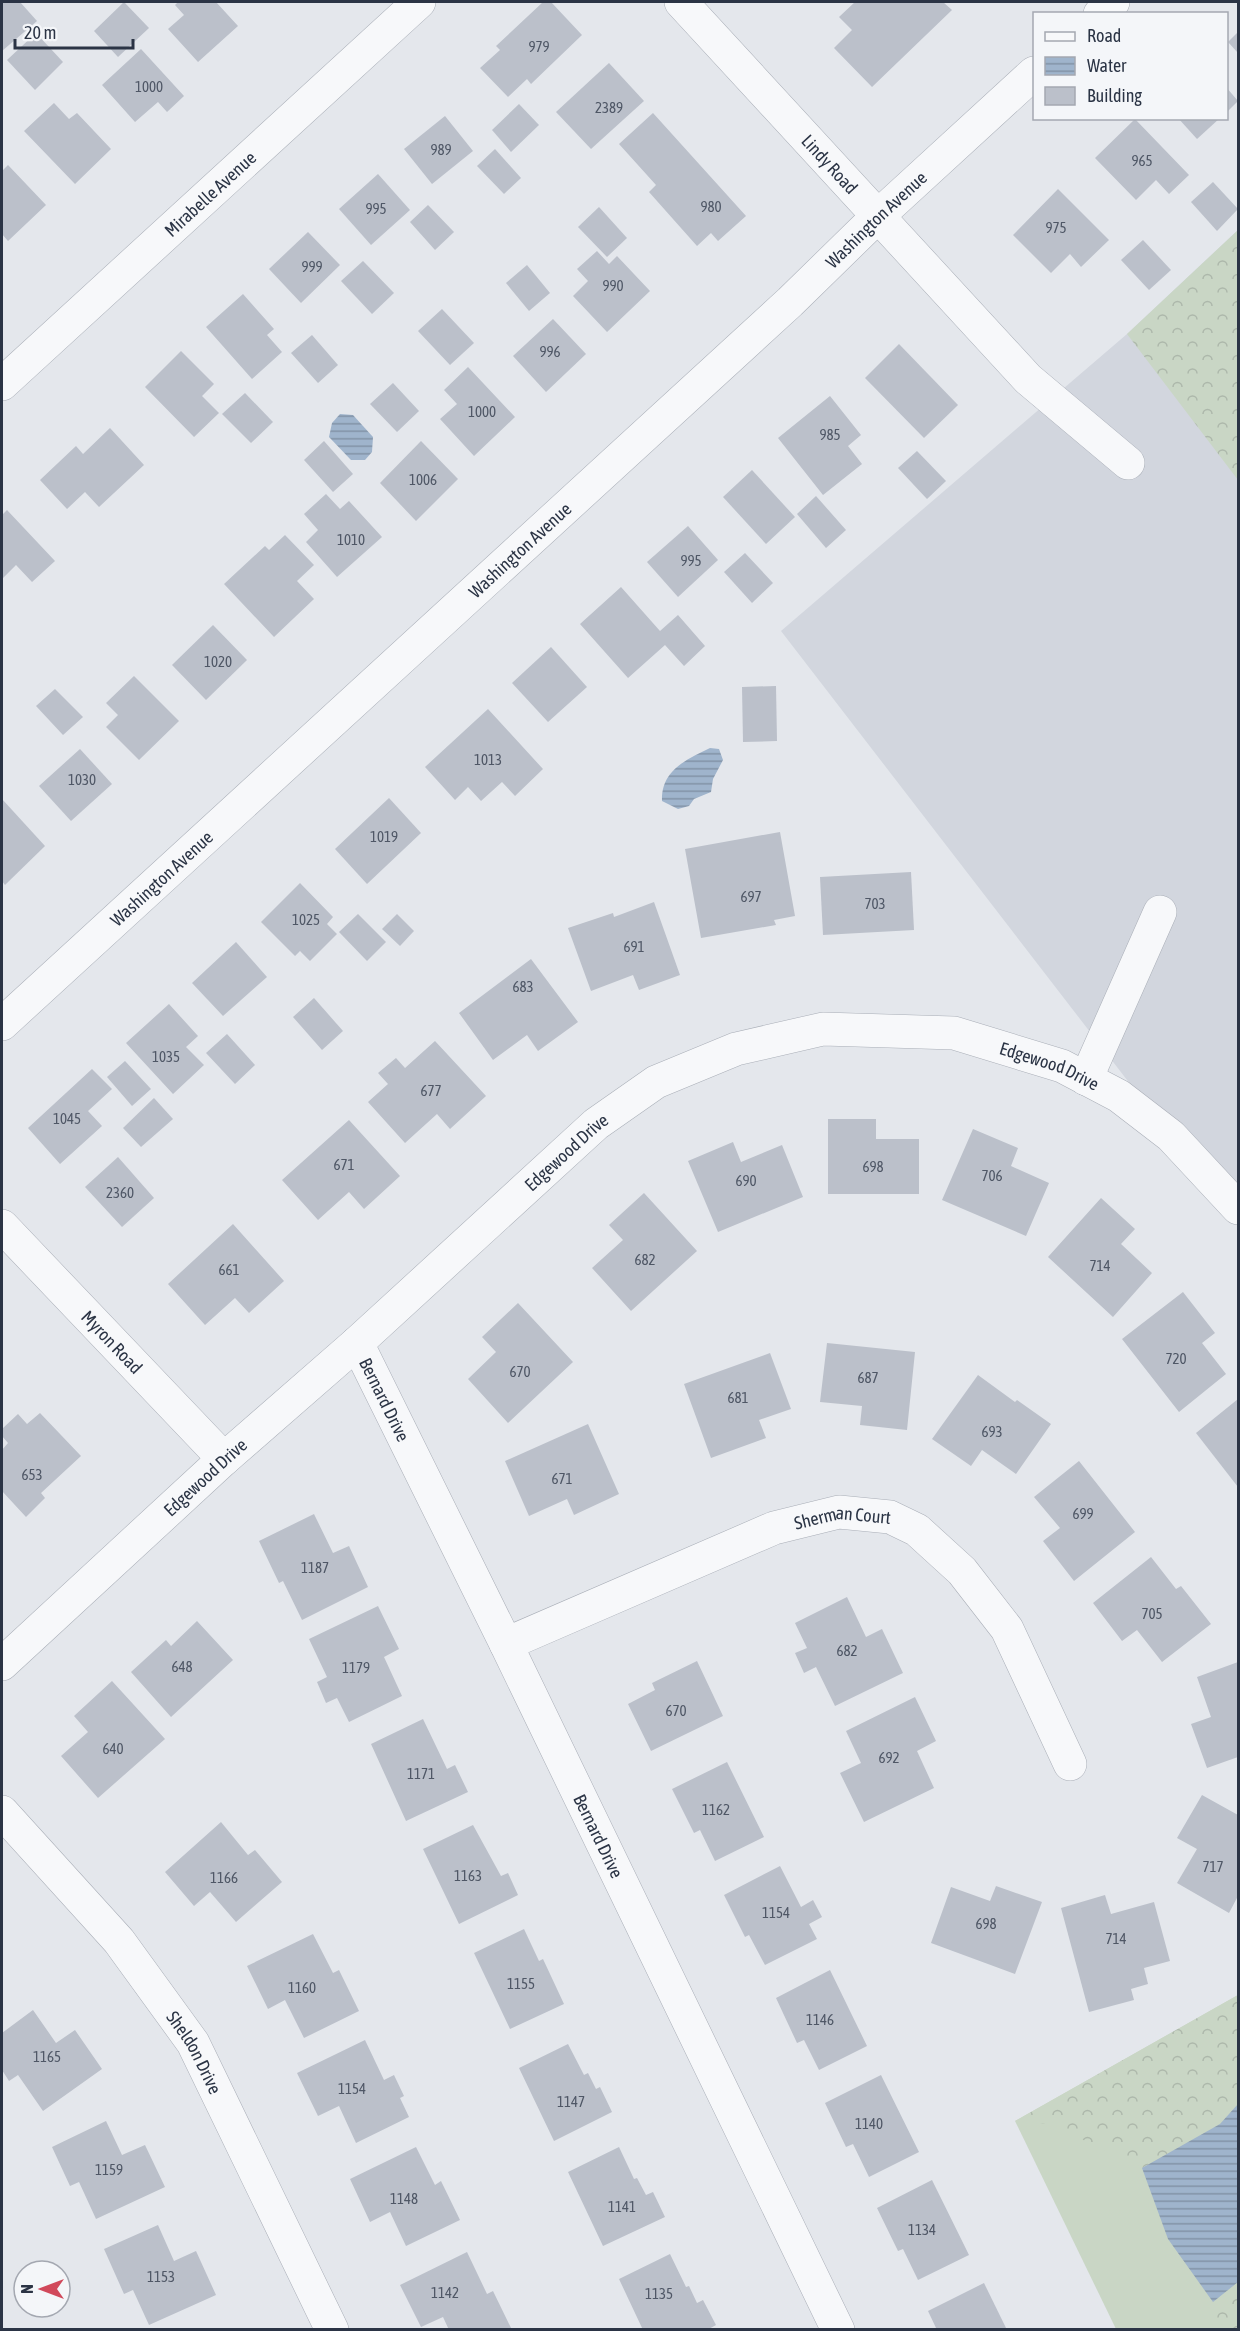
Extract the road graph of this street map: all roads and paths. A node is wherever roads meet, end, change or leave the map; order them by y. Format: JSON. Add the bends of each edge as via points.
{"nodes":[{"id":1,"x":419,"y":2,"type":"edge"},
{"id":2,"x":681,"y":2,"type":"edge"},
{"id":3,"x":1033,"y":75,"type":"edge"},
{"id":4,"x":878,"y":216,"type":"junction"},
{"id":5,"x":2,"y":384,"type":"edge"},
{"id":6,"x":1128,"y":463,"type":"dead end"},
{"id":7,"x":1160,"y":912,"type":"dead end"},
{"id":8,"x":2,"y":1024,"type":"edge"},
{"id":9,"x":1086,"y":1079,"type":"junction"},
{"id":10,"x":1239,"y":1208,"type":"edge"},
{"id":11,"x":2,"y":1226,"type":"edge"},
{"id":12,"x":357,"y":1343,"type":"junction"},
{"id":13,"x":224,"y":1460,"type":"junction"},
{"id":14,"x":506,"y":1644,"type":"junction"},
{"id":15,"x":2,"y":1664,"type":"edge"},
{"id":16,"x":1070,"y":1764,"type":"dead end"},
{"id":17,"x":2,"y":1812,"type":"edge"},
{"id":18,"x":333,"y":2330,"type":"edge"},
{"id":19,"x":838,"y":2330,"type":"edge"}],
"edges":[{"from":1,"to":5,"type":"street","name":"Mirabelle Avenue"},
{"from":2,"to":4,"type":"street","name":"Lindy Road"},
{"from":3,"to":4,"type":"street","name":"Washington Avenue"},
{"from":4,"to":6,"type":"street","name":"Lindy Road","via":[[1040,389]]},
{"from":4,"to":8,"type":"street","name":"Washington Avenue","via":[[790,302]]},
{"from":7,"to":9,"type":"street"},
{"from":9,"to":10,"type":"street","name":"Edgewood Drive","via":[[1119,1096],[1172,1136]]},
{"from":9,"to":12,"type":"street","name":"Edgewood Drive","via":[[1062,1066],[954,1033],[823,1029],[736,1049],[656,1082],[596,1124]]},
{"from":11,"to":13,"type":"street","name":"Myron Road"},
{"from":12,"to":13,"type":"street","name":"Edgewood Drive"},
{"from":12,"to":14,"type":"street","name":"Bernard Drive"},
{"from":13,"to":15,"type":"street","name":"Edgewood Drive"},
{"from":14,"to":16,"type":"street","name":"Sherman Court","via":[[774,1528],[839,1512],[890,1517],[917,1530],[962,1571],[1007,1629]]},
{"from":14,"to":19,"type":"street","name":"Bernard Drive"},
{"from":17,"to":18,"type":"street","name":"Sheldon Drive","via":[[119,1941],[193,2043]]}]}
